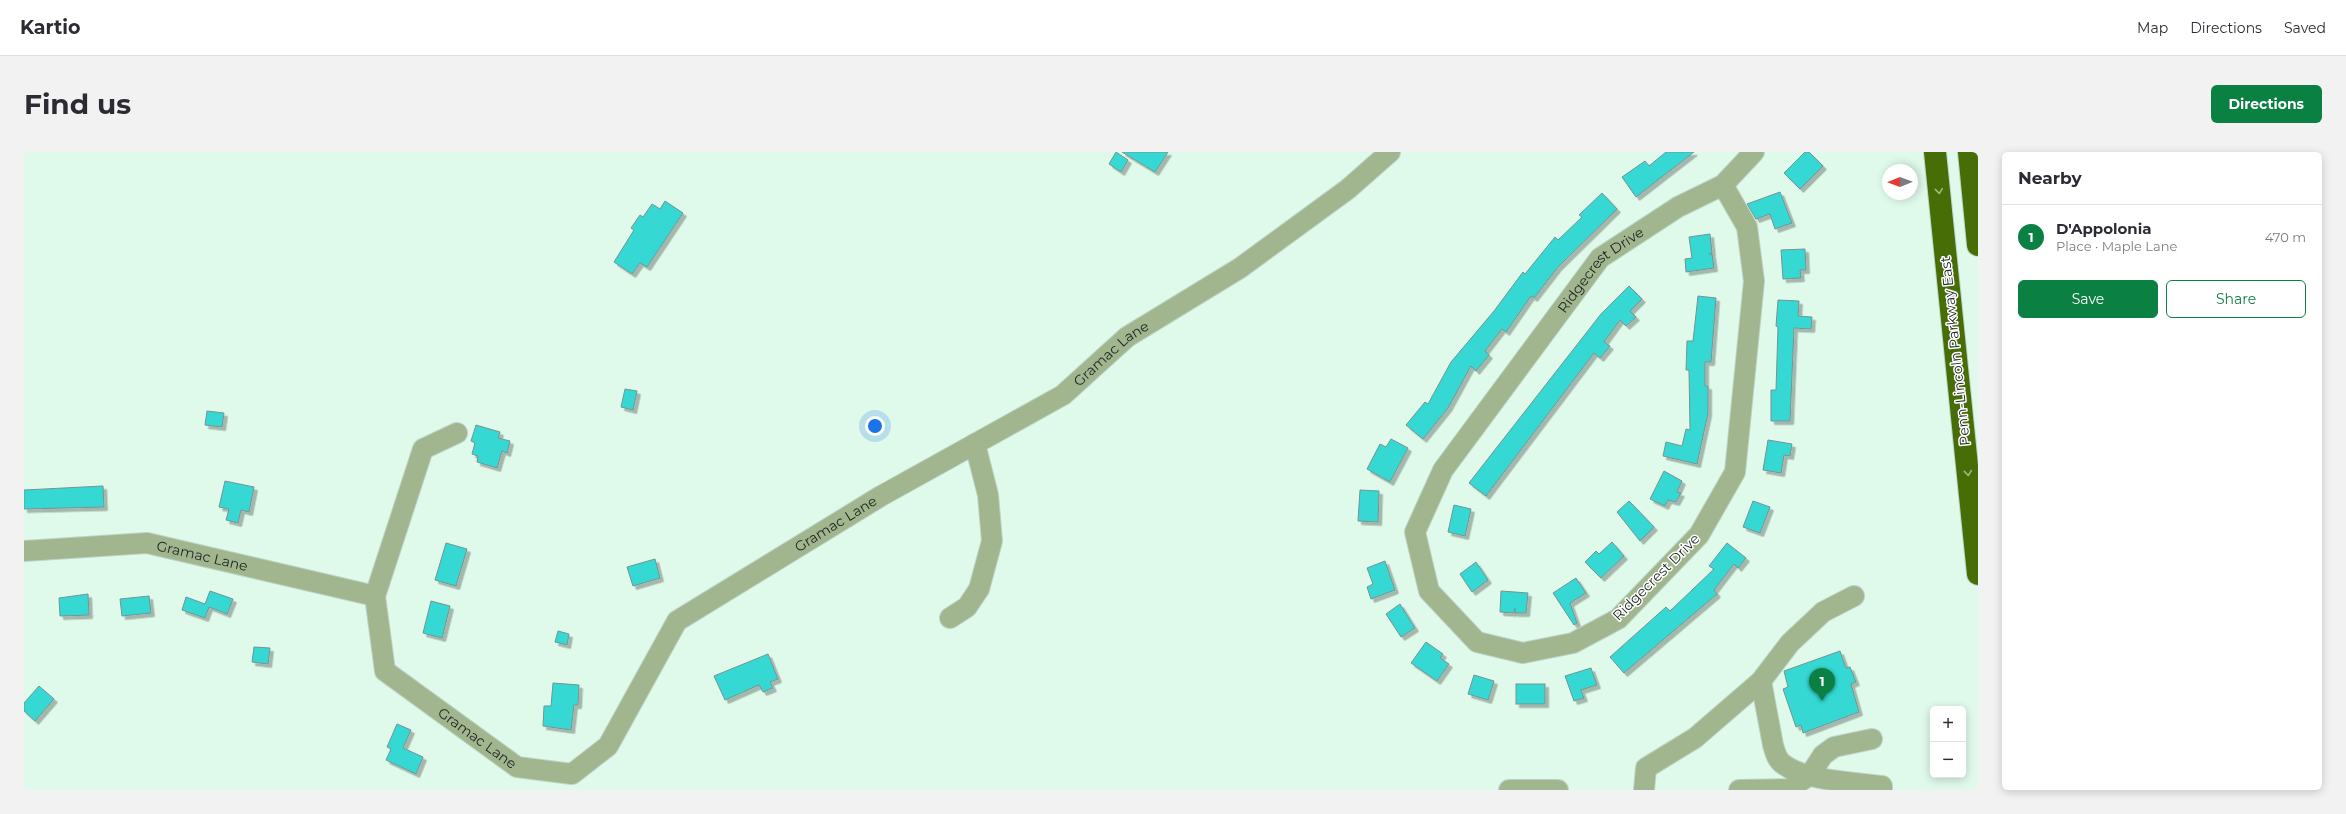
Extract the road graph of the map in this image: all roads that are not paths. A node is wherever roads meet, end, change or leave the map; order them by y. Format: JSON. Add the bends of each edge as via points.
{"nodes":[{"id":1,"x":1390,"y":152,"type":"edge"},
{"id":2,"x":1754,"y":152,"type":"edge"},
{"id":3,"x":1935,"y":152,"type":"edge"},
{"id":4,"x":1969,"y":152,"type":"edge"},
{"id":5,"x":1723,"y":185,"type":"junction"},
{"id":6,"x":1978,"y":245,"type":"edge"},
{"id":7,"x":457,"y":433,"type":"dead end"},
{"id":8,"x":975,"y":444,"type":"junction"},
{"id":9,"x":24,"y":551,"type":"edge"},
{"id":10,"x":1978,"y":574,"type":"edge"},
{"id":11,"x":375,"y":596,"type":"junction"},
{"id":12,"x":1854,"y":596,"type":"dead end"},
{"id":13,"x":950,"y":618,"type":"dead end"},
{"id":14,"x":1761,"y":681,"type":"junction"},
{"id":15,"x":1872,"y":739,"type":"dead end"},
{"id":16,"x":1810,"y":775,"type":"junction"},
{"id":17,"x":1882,"y":788,"type":"edge"},
{"id":18,"x":1509,"y":790,"type":"edge"},
{"id":19,"x":1558,"y":790,"type":"edge"},
{"id":20,"x":1644,"y":790,"type":"edge"},
{"id":21,"x":1739,"y":790,"type":"edge"}],
"edges":[{"from":1,"to":8,"type":"street","name":"Gramac Lane","via":[[1348,189],[1240,268],[1127,337],[1063,395]]},
{"from":2,"to":5,"type":"street","name":"Ridgecrest Drive"},
{"from":3,"to":10,"type":"highway","name":"Penn-Lincoln Parkway East","one_way":true},
{"from":4,"to":6,"type":"highway"},
{"from":5,"to":5,"type":"street","name":"Ridgecrest Drive","via":[[1678,207],[1600,258],[1443,470],[1416,532],[1429,591],[1477,642],[1523,652],[1572,643],[1618,619],[1699,535],[1735,472],[1754,281],[1746,227]]},
{"from":7,"to":11,"type":"street","name":"Gramac Lane","via":[[423,448]]},
{"from":8,"to":11,"type":"street","name":"Gramac Lane","via":[[881,496],[677,621],[608,746],[572,774],[517,766],[385,672]]},
{"from":8,"to":13,"type":"street","via":[[988,495],[992,542],[979,589],[967,607]]},
{"from":9,"to":11,"type":"street","name":"Gramac Lane","via":[[147,543]]},
{"from":12,"to":14,"type":"street","via":[[1823,612],[1790,642]]},
{"from":14,"to":16,"type":"street","via":[[1776,755],[1782,764]]},
{"from":14,"to":20,"type":"street","via":[[1695,738],[1646,768]]},
{"from":15,"to":16,"type":"street","via":[[1834,748],[1823,755]]},
{"from":16,"to":17,"type":"street"},
{"from":16,"to":21,"type":"street","via":[[1789,789]]},
{"from":18,"to":19,"type":"street"}]}
